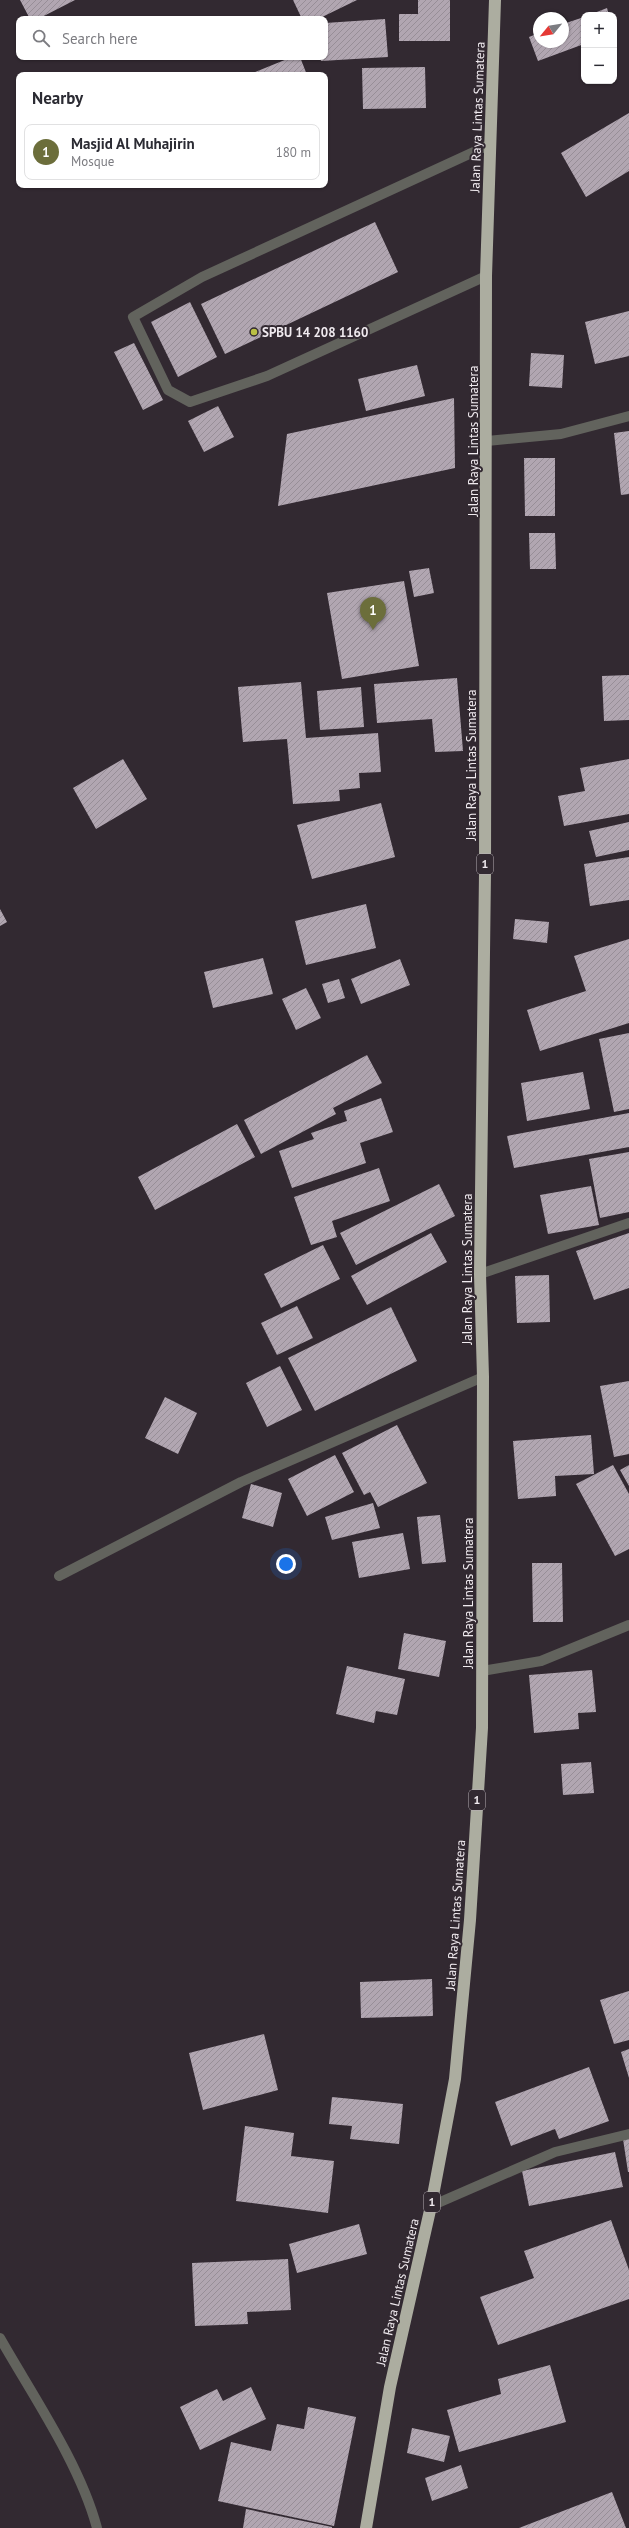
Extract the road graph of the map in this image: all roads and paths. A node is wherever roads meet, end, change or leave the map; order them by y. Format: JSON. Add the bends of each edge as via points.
{"nodes":[{"id":1,"x":495,"y":0,"type":"edge"},
{"id":2,"x":491,"y":144,"type":"junction"},
{"id":3,"x":486,"y":276,"type":"junction"},
{"id":4,"x":629,"y":416,"type":"edge"},
{"id":5,"x":487,"y":441,"type":"junction"},
{"id":6,"x":629,"y":1223,"type":"edge"},
{"id":7,"x":480,"y":1274,"type":"junction"},
{"id":8,"x":483,"y":1378,"type":"junction"},
{"id":9,"x":59,"y":1576,"type":"dead end"},
{"id":10,"x":629,"y":1624,"type":"edge"},
{"id":11,"x":482,"y":1671,"type":"junction"},
{"id":12,"x":629,"y":2134,"type":"edge"},
{"id":13,"x":431,"y":2206,"type":"junction"},
{"id":14,"x":0,"y":2338,"type":"edge"},
{"id":15,"x":97,"y":2528,"type":"edge"},
{"id":16,"x":366,"y":2528,"type":"edge"}],
"edges":[{"from":1,"to":2,"type":"highway","name":"Jalan Raya Lintas Sumatera","number":"1"},
{"from":2,"to":3,"type":"highway","name":"Jalan Raya Lintas Sumatera","number":"1"},
{"from":2,"to":3,"type":"street","via":[[202,277],[133,317],[168,390],[190,402],[266,376]]},
{"from":3,"to":5,"type":"highway","name":"Jalan Raya Lintas Sumatera","number":"1"},
{"from":4,"to":5,"type":"street","via":[[561,434]]},
{"from":5,"to":7,"type":"highway","name":"Jalan Raya Lintas Sumatera","number":"1"},
{"from":6,"to":7,"type":"street"},
{"from":7,"to":8,"type":"highway","name":"Jalan Raya Lintas Sumatera","number":"1"},
{"from":8,"to":9,"type":"street","via":[[241,1482]]},
{"from":8,"to":11,"type":"highway","name":"Jalan Raya Lintas Sumatera","number":"1"},
{"from":10,"to":11,"type":"street","via":[[540,1661]]},
{"from":11,"to":13,"type":"highway","name":"Jalan Raya Lintas Sumatera","number":"1","via":[[482,1728],[470,1920],[455,2079]]},
{"from":12,"to":13,"type":"street","via":[[555,2152]]},
{"from":13,"to":16,"type":"highway","name":"Jalan Raya Lintas Sumatera","number":"1","via":[[390,2387]]},
{"from":14,"to":15,"type":"street","via":[[76,2473],[91,2506]]}]}
